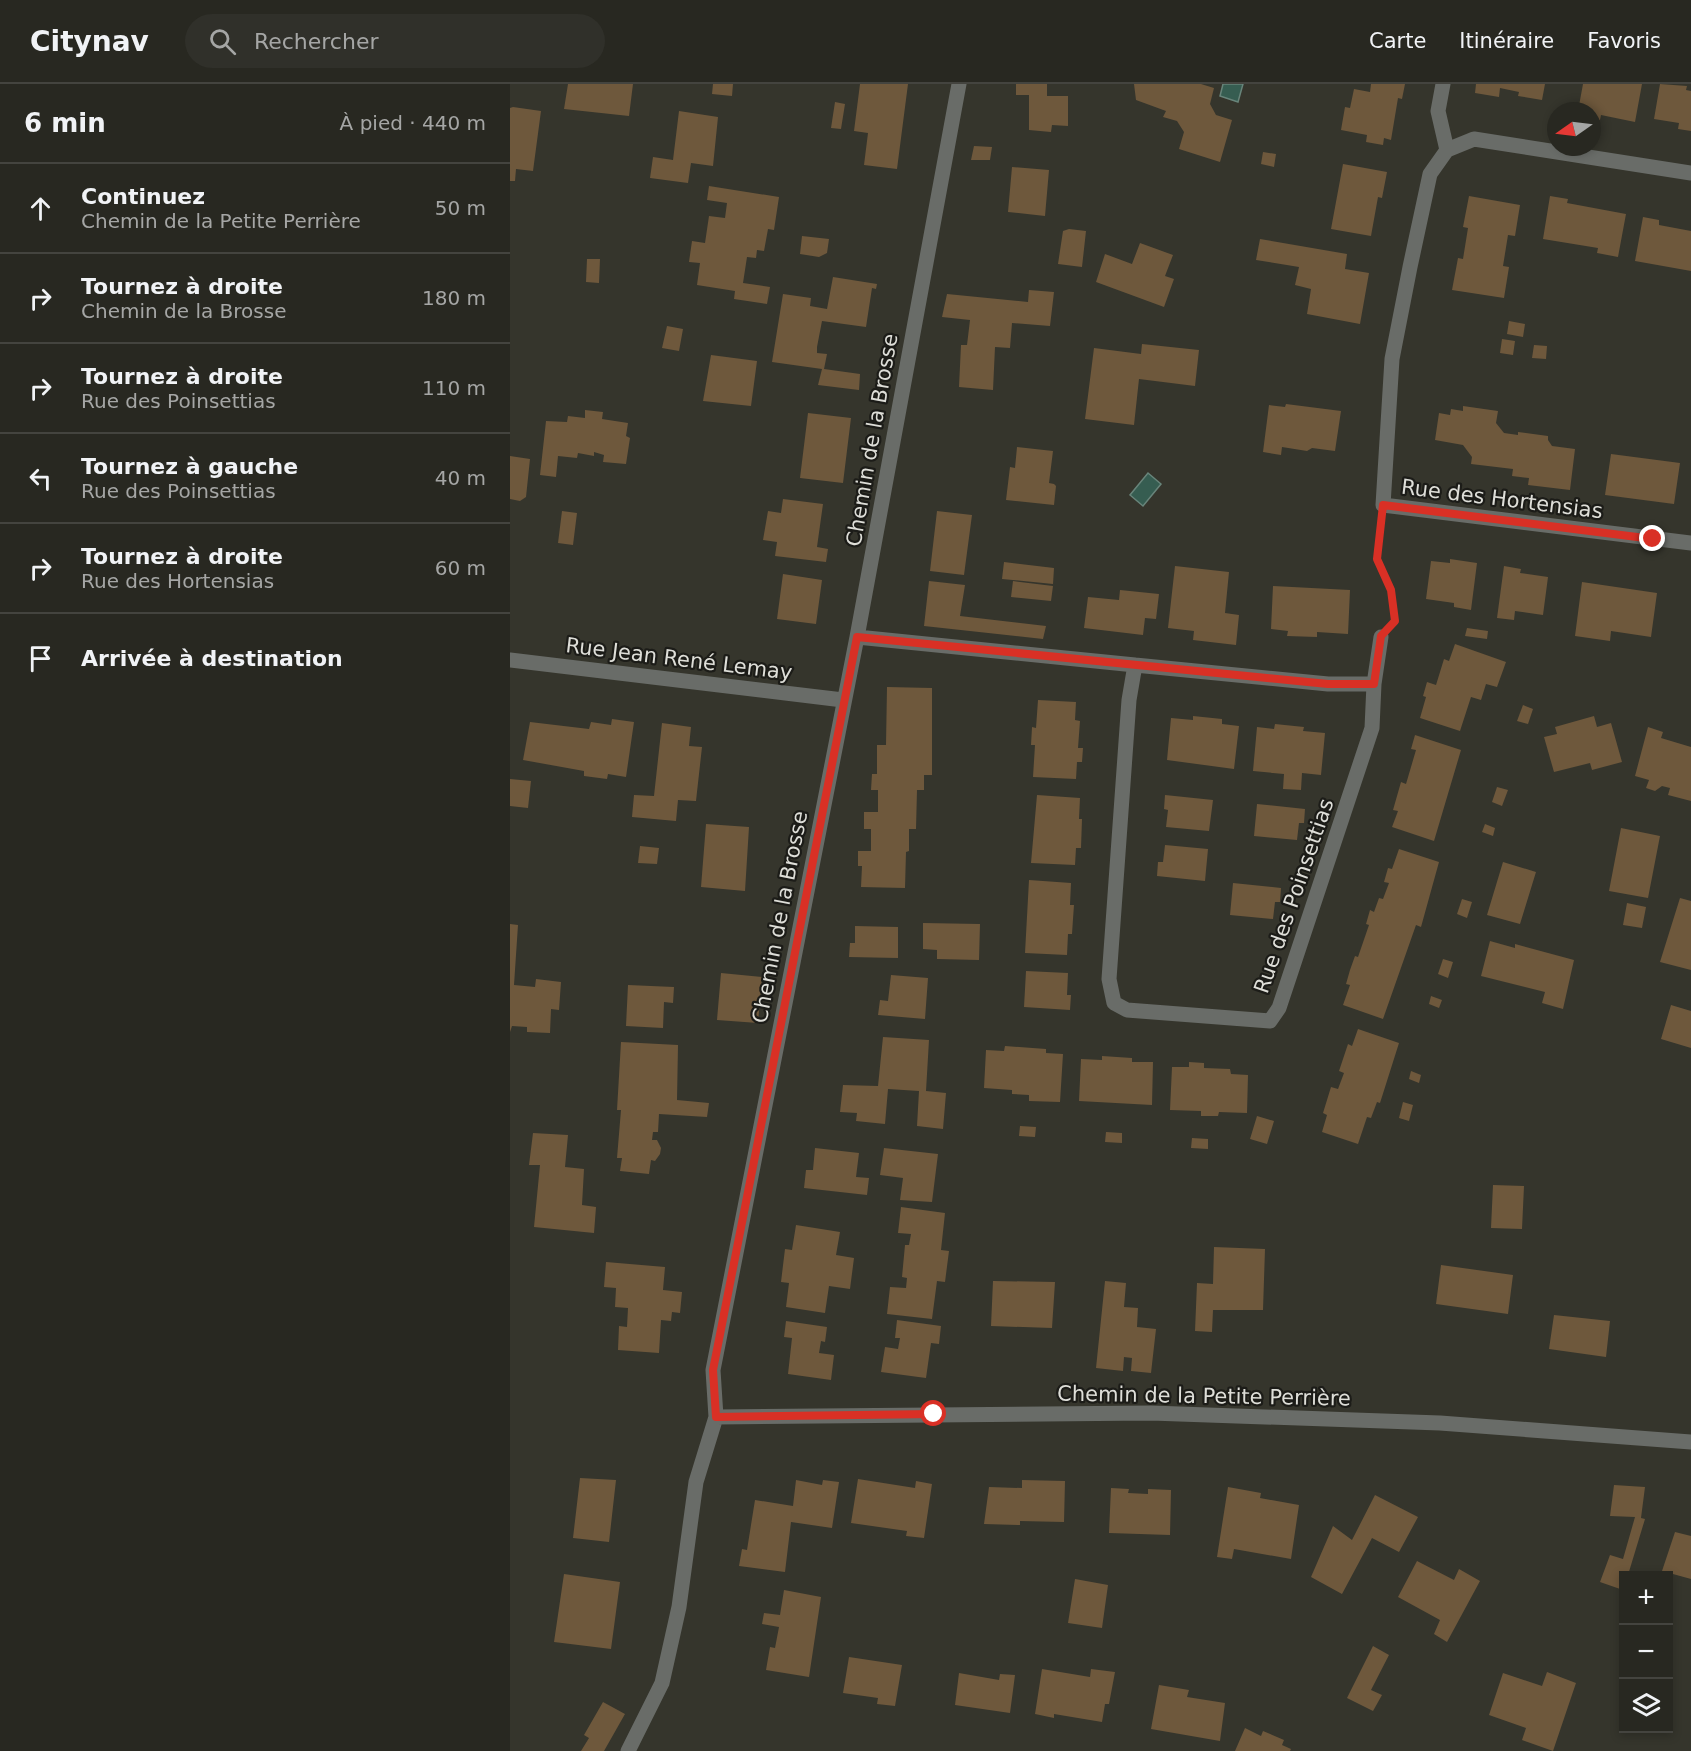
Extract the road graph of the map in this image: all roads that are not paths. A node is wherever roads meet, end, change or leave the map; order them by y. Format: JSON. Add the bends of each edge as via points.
{"nodes":[{"id":1,"x":959,"y":84,"type":"edge"},
{"id":2,"x":1443,"y":84,"type":"edge"},
{"id":3,"x":1447,"y":150,"type":"junction"},
{"id":4,"x":1691,"y":173,"type":"edge"},
{"id":5,"x":1691,"y":543,"type":"edge"},
{"id":6,"x":1381,"y":636,"type":"road end"},
{"id":7,"x":857,"y":637,"type":"junction"},
{"id":8,"x":510,"y":660,"type":"edge"},
{"id":9,"x":1135,"y":665,"type":"junction"},
{"id":10,"x":1374,"y":684,"type":"junction"},
{"id":11,"x":843,"y":700,"type":"junction"},
{"id":12,"x":716,"y":1417,"type":"junction"},
{"id":13,"x":1691,"y":1442,"type":"edge"},
{"id":14,"x":628,"y":1751,"type":"edge"}],
"edges":[{"from":1,"to":7,"type":"street","name":"Chemin de la Brosse"},
{"from":2,"to":3,"type":"street","via":[[1438,111]]},
{"from":3,"to":4,"type":"street","via":[[1474,139]]},
{"from":3,"to":5,"type":"street","name":"Rue des Hortensias","via":[[1430,174],[1392,359],[1383,505]]},
{"from":6,"to":10,"type":"street","name":"Rue des Poinsettias"},
{"from":7,"to":9,"type":"street"},
{"from":7,"to":11,"type":"street","name":"Chemin de la Brosse"},
{"from":8,"to":11,"type":"street","name":"Rue Jean René Lemay"},
{"from":9,"to":10,"type":"street","via":[[1328,684]]},
{"from":9,"to":10,"type":"street","name":"Rue des Poinsettias","via":[[1129,700],[1109,979],[1114,1003],[1127,1010],[1270,1021],[1279,1008],[1372,728]]},
{"from":11,"to":12,"type":"street","name":"Chemin de la Brosse","via":[[713,1370]]},
{"from":12,"to":13,"type":"street","name":"Chemin de la Petite Perrière","via":[[1151,1413],[1440,1423]]},
{"from":12,"to":14,"type":"street","name":"Chemin de la Brosse","via":[[696,1482],[679,1607],[662,1683]]}]}
